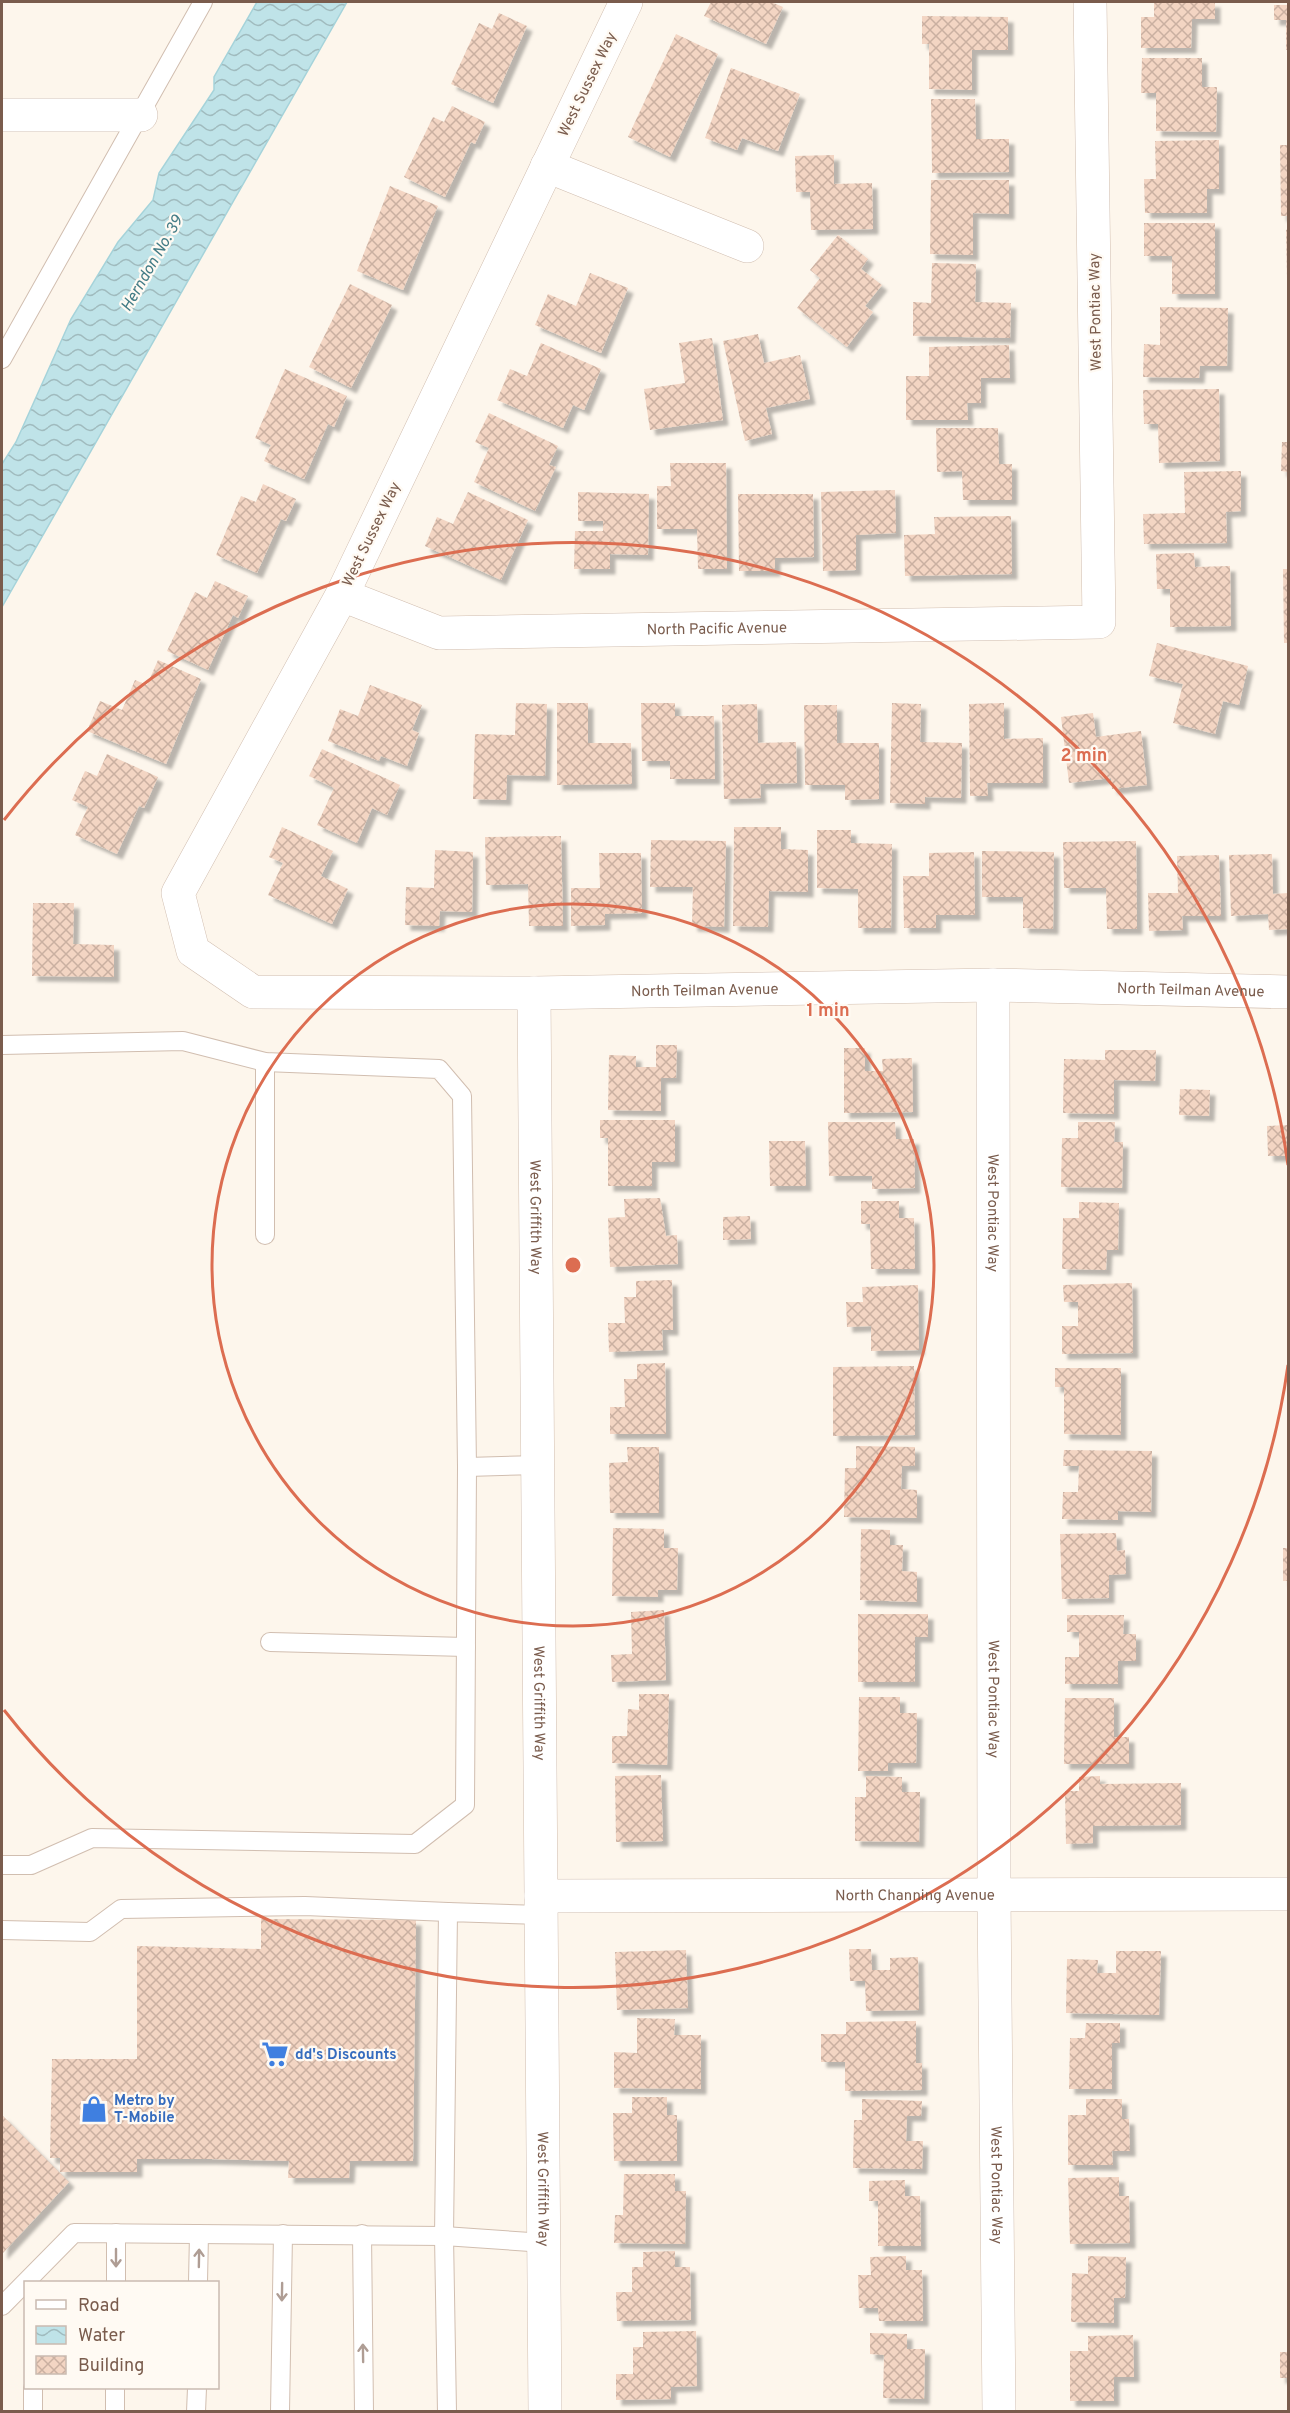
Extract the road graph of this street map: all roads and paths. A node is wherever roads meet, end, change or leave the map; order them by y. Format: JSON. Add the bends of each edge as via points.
{"nodes":[{"id":1,"x":203,"y":2,"type":"edge"},
{"id":2,"x":626,"y":2,"type":"edge"},
{"id":3,"x":1090,"y":2,"type":"edge"},
{"id":4,"x":2,"y":115,"type":"edge"},
{"id":5,"x":141,"y":115,"type":"junction"},
{"id":6,"x":547,"y":166,"type":"junction"},
{"id":7,"x":747,"y":246,"type":"dead end"},
{"id":8,"x":2,"y":359,"type":"edge"},
{"id":9,"x":342,"y":595,"type":"junction"},
{"id":10,"x":1099,"y":622,"type":"joint"},
{"id":11,"x":178,"y":893,"type":"joint"},
{"id":12,"x":993,"y":985,"type":"junction"},
{"id":13,"x":1288,"y":992,"type":"edge"},
{"id":14,"x":534,"y":993,"type":"junction"},
{"id":15,"x":2,"y":1045,"type":"edge"},
{"id":16,"x":266,"y":1062,"type":"junction"},
{"id":17,"x":265,"y":1235,"type":"dead end"},
{"id":18,"x":539,"y":1466,"type":"junction"},
{"id":19,"x":467,"y":1467,"type":"junction"},
{"id":20,"x":270,"y":1642,"type":"dead end"},
{"id":21,"x":466,"y":1647,"type":"junction"},
{"id":22,"x":2,"y":1865,"type":"edge"},
{"id":23,"x":1288,"y":1894,"type":"edge"},
{"id":24,"x":994,"y":1897,"type":"junction"},
{"id":25,"x":541,"y":1905,"type":"junction"},
{"id":26,"x":448,"y":1912,"type":"junction"},
{"id":27,"x":2,"y":1930,"type":"edge"},
{"id":28,"x":116,"y":2233,"type":"junction"},
{"id":29,"x":199,"y":2234,"type":"junction"},
{"id":30,"x":283,"y":2234,"type":"junction"},
{"id":31,"x":362,"y":2234,"type":"junction"},
{"id":32,"x":444,"y":2236,"type":"junction"},
{"id":33,"x":545,"y":2243,"type":"junction"},
{"id":34,"x":32,"y":2279,"type":"edge"},
{"id":35,"x":116,"y":2281,"type":"edge"},
{"id":36,"x":198,"y":2281,"type":"edge"},
{"id":37,"x":24,"y":2286,"type":"edge"},
{"id":38,"x":2,"y":2306,"type":"edge"},
{"id":39,"x":33,"y":2389,"type":"edge"},
{"id":40,"x":115,"y":2389,"type":"edge"},
{"id":41,"x":197,"y":2389,"type":"edge"},
{"id":42,"x":33,"y":2412,"type":"edge"},
{"id":43,"x":115,"y":2412,"type":"edge"},
{"id":44,"x":196,"y":2412,"type":"edge"},
{"id":45,"x":280,"y":2412,"type":"edge"},
{"id":46,"x":364,"y":2412,"type":"edge"},
{"id":47,"x":447,"y":2412,"type":"edge"},
{"id":48,"x":545,"y":2412,"type":"edge"},
{"id":49,"x":999,"y":2412,"type":"edge"}],
"edges":[{"from":1,"to":5,"type":"lane"},
{"from":2,"to":6,"type":"street","name":"West Sussex Way"},
{"from":3,"to":10,"type":"street","name":"West Pontiac Way"},
{"from":4,"to":5,"type":"street"},
{"from":5,"to":8,"type":"lane"},
{"from":6,"to":7,"type":"street"},
{"from":6,"to":9,"type":"street","name":"West Sussex Way"},
{"from":9,"to":10,"type":"street","name":"North Pacific Avenue","via":[[439,633]]},
{"from":9,"to":11,"type":"street","name":"West Sussex Way"},
{"from":11,"to":14,"type":"street","name":"North Teilman Avenue","via":[[193,951],[253,992]]},
{"from":12,"to":13,"type":"street","name":"North Teilman Avenue"},
{"from":12,"to":14,"type":"street","name":"North Teilman Avenue"},
{"from":12,"to":24,"type":"street","name":"West Pontiac Way"},
{"from":14,"to":18,"type":"street","name":"West Griffith Way"},
{"from":15,"to":16,"type":"lane","via":[[183,1041]]},
{"from":16,"to":17,"type":"lane"},
{"from":16,"to":19,"type":"lane","via":[[439,1069],[462,1096]]},
{"from":18,"to":19,"type":"lane"},
{"from":18,"to":25,"type":"street","name":"West Griffith Way"},
{"from":19,"to":21,"type":"lane"},
{"from":20,"to":21,"type":"lane"},
{"from":21,"to":22,"type":"lane","via":[[465,1805],[415,1844],[92,1838],[31,1865]]},
{"from":23,"to":24,"type":"street","name":"North Channing Avenue"},
{"from":24,"to":25,"type":"street","name":"North Channing Avenue"},
{"from":24,"to":49,"type":"street","name":"West Pontiac Way"},
{"from":25,"to":26,"type":"lane"},
{"from":25,"to":33,"type":"street","name":"West Griffith Way"},
{"from":26,"to":27,"type":"lane","via":[[305,1906],[121,1909],[90,1932]]},
{"from":26,"to":32,"type":"lane"},
{"from":28,"to":29,"type":"lane"},
{"from":28,"to":34,"type":"lane","via":[[74,2233]]},
{"from":28,"to":35,"type":"lane","one_way":true},
{"from":29,"to":30,"type":"lane"},
{"from":36,"to":29,"type":"lane","one_way":true},
{"from":30,"to":31,"type":"lane"},
{"from":30,"to":45,"type":"lane","one_way":true},
{"from":31,"to":32,"type":"lane"},
{"from":46,"to":31,"type":"lane","one_way":true},
{"from":32,"to":33,"type":"lane"},
{"from":32,"to":47,"type":"lane"},
{"from":33,"to":48,"type":"street","name":"West Griffith Way"},
{"from":37,"to":38,"type":"lane"},
{"from":39,"to":42,"type":"lane"},
{"from":40,"to":43,"type":"lane"},
{"from":41,"to":44,"type":"lane"}]}
